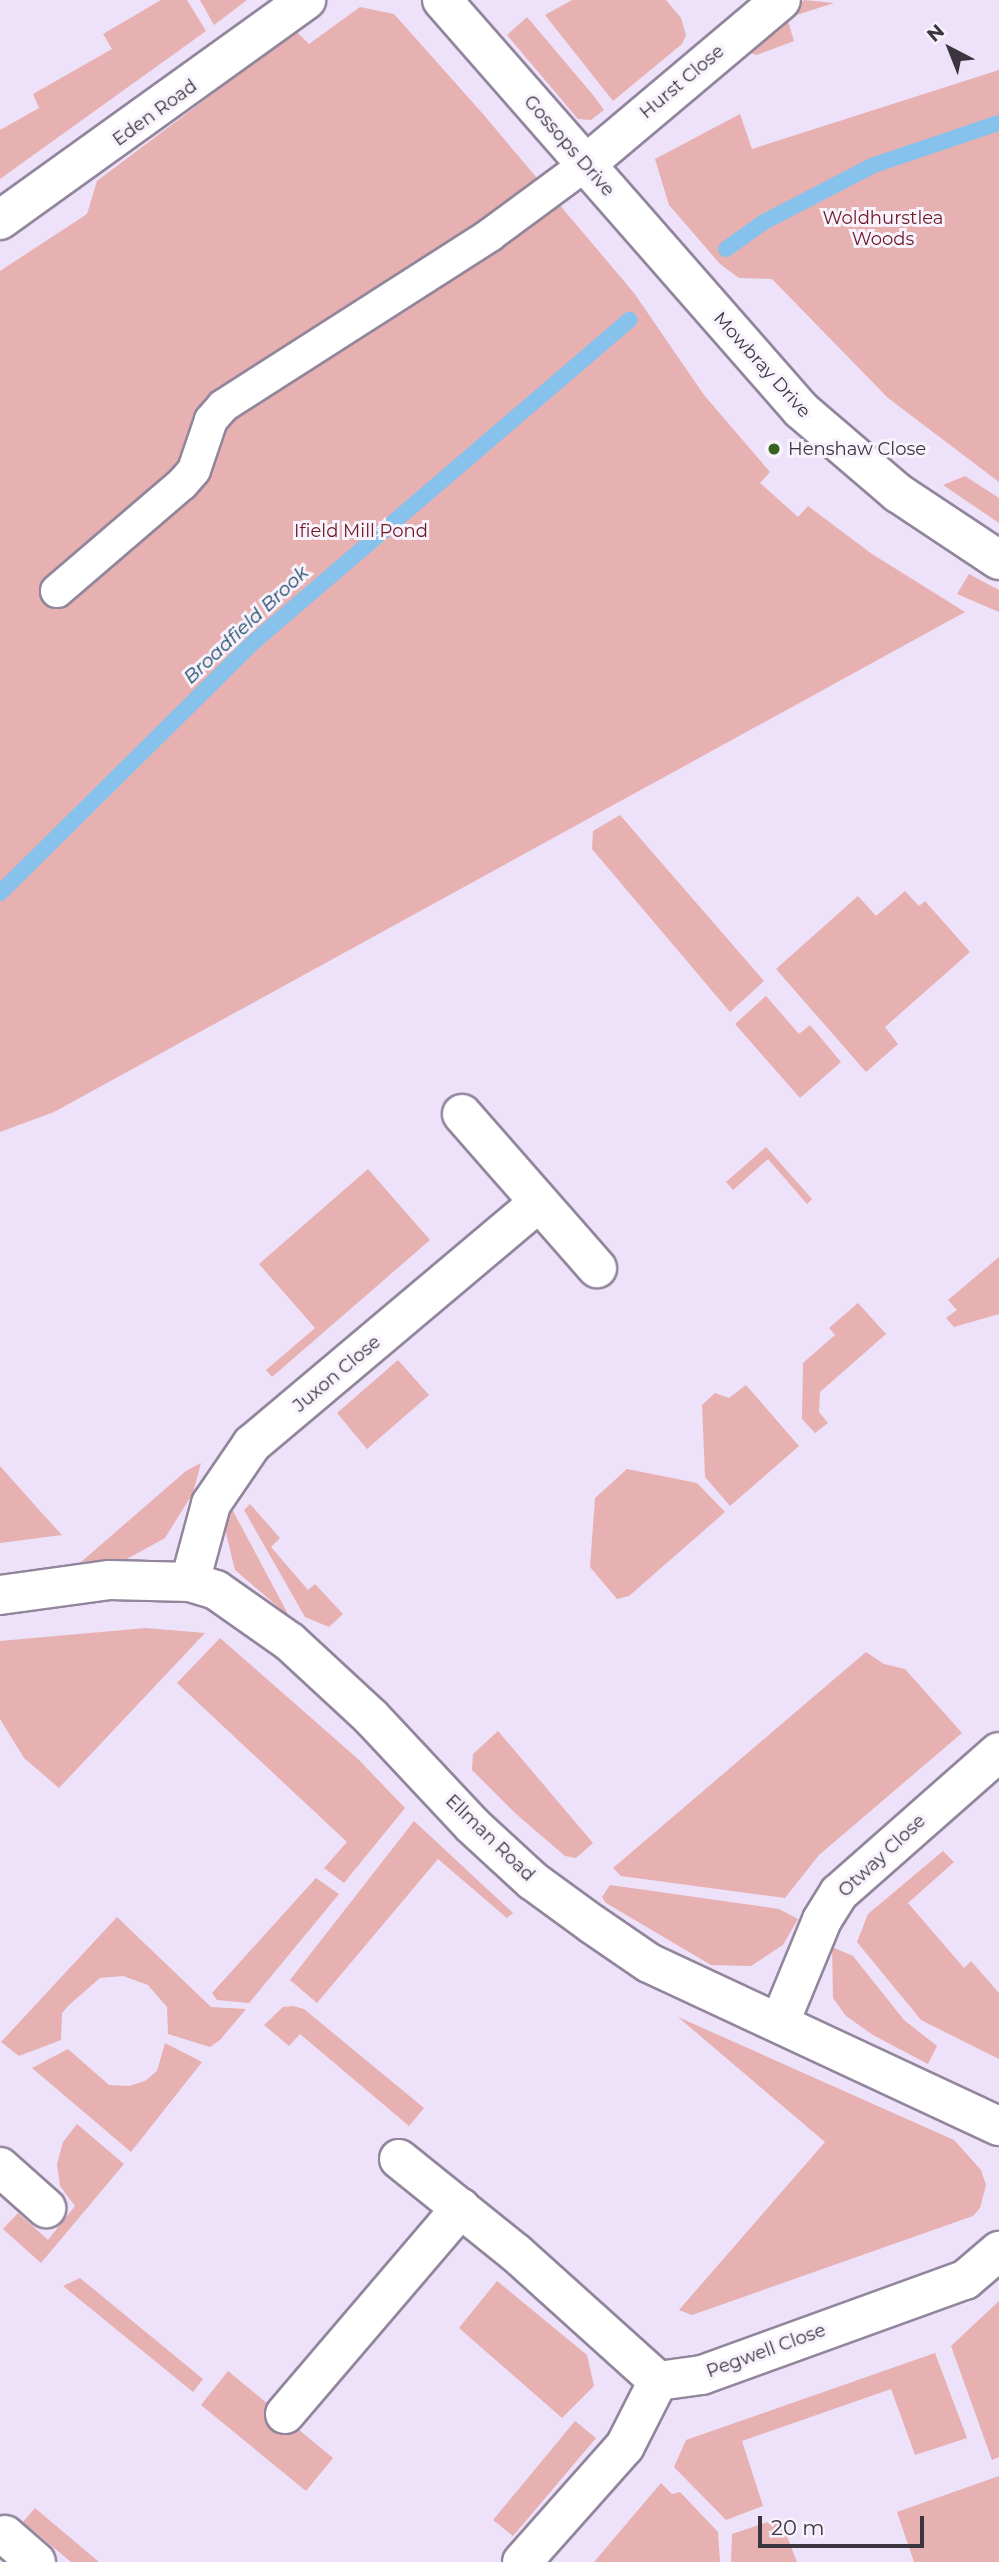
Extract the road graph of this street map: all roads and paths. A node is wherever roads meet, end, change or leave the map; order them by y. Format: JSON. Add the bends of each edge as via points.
{"nodes":[{"id":1,"x":306,"y":0,"type":"edge"},
{"id":2,"x":442,"y":0,"type":"edge"},
{"id":3,"x":780,"y":0,"type":"edge"},
{"id":4,"x":585,"y":165,"type":"junction"},
{"id":5,"x":0,"y":220,"type":"edge"},
{"id":6,"x":704,"y":301,"type":"joint"},
{"id":7,"x":999,"y":560,"type":"edge"},
{"id":8,"x":57,"y":591,"type":"dead end"},
{"id":9,"x":462,"y":1114,"type":"dead end"},
{"id":10,"x":539,"y":1202,"type":"junction"},
{"id":11,"x":597,"y":1268,"type":"dead end"},
{"id":12,"x":190,"y":1582,"type":"junction"},
{"id":13,"x":0,"y":1595,"type":"edge"},
{"id":14,"x":999,"y":1752,"type":"edge"},
{"id":15,"x":780,"y":2022,"type":"junction"},
{"id":16,"x":999,"y":2126,"type":"edge"},
{"id":17,"x":400,"y":2159,"type":"dead end"},
{"id":18,"x":0,"y":2167,"type":"edge"},
{"id":19,"x":46,"y":2208,"type":"dead end"},
{"id":20,"x":461,"y":2208,"type":"junction"},
{"id":21,"x":999,"y":2252,"type":"edge"},
{"id":22,"x":658,"y":2381,"type":"junction"},
{"id":23,"x":285,"y":2414,"type":"dead end"},
{"id":24,"x":5,"y":2535,"type":"dead end"},
{"id":25,"x":36,"y":2562,"type":"edge"},
{"id":26,"x":522,"y":2562,"type":"edge"}],
"edges":[{"from":1,"to":5,"type":"street","name":"Eden Road"},
{"from":2,"to":4,"type":"street","name":"Gossops Drive"},
{"from":3,"to":4,"type":"street","name":"Hurst Close"},
{"from":4,"to":6,"type":"street","name":"Gossops Drive"},
{"from":4,"to":8,"type":"lane","via":[[490,235],[223,406],[211,420],[194,470],[182,484]]},
{"from":6,"to":7,"type":"street","name":"Mowbray Drive","via":[[801,410],[850,456],[943,526]]},
{"from":9,"to":10,"type":"street"},
{"from":10,"to":11,"type":"street"},
{"from":10,"to":12,"type":"street","name":"Juxon Close","via":[[252,1444],[211,1504]]},
{"from":12,"to":13,"type":"street","name":"Ellman Road","via":[[110,1580]]},
{"from":12,"to":15,"type":"street","name":"Ellman Road","via":[[241,1604],[290,1642],[370,1717],[472,1825],[543,1888],[649,1962]]},
{"from":14,"to":15,"type":"street","name":"Otway Close","via":[[839,1893],[822,1920]]},
{"from":15,"to":16,"type":"street","name":"Ellman Road"},
{"from":17,"to":20,"type":"street"},
{"from":18,"to":19,"type":"street"},
{"from":20,"to":22,"type":"street"},
{"from":20,"to":23,"type":"street"},
{"from":21,"to":22,"type":"street","name":"Pegwell Close","via":[[965,2280],[702,2375]]},
{"from":22,"to":26,"type":"street","via":[[625,2446]]},
{"from":24,"to":25,"type":"street"}]}
